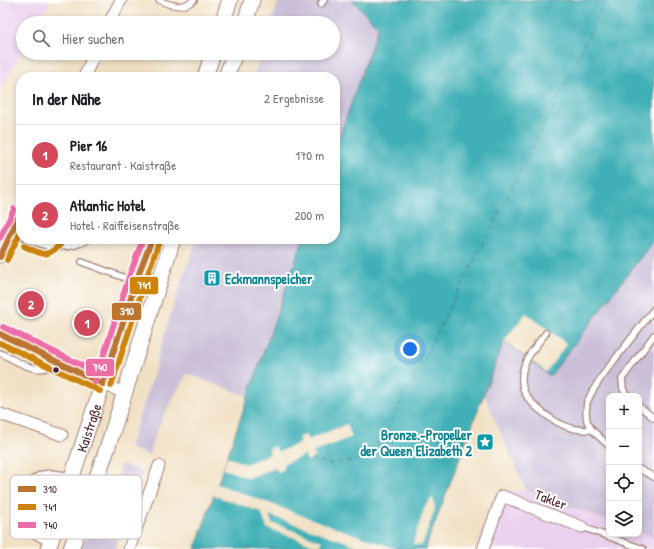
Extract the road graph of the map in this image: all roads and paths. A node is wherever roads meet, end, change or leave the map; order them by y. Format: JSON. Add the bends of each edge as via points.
{"nodes":[{"id":1,"x":121,"y":0,"type":"edge"},
{"id":2,"x":159,"y":0,"type":"edge"},
{"id":3,"x":194,"y":0,"type":"edge"},
{"id":4,"x":230,"y":0,"type":"edge"},
{"id":5,"x":254,"y":1,"type":"edge"},
{"id":6,"x":113,"y":16,"type":"edge"},
{"id":7,"x":224,"y":16,"type":"edge"},
{"id":8,"x":247,"y":16,"type":"edge"},
{"id":9,"x":92,"y":60,"type":"edge"},
{"id":10,"x":211,"y":60,"type":"edge"},
{"id":11,"x":232,"y":60,"type":"edge"},
{"id":12,"x":86,"y":72,"type":"edge"},
{"id":13,"x":207,"y":72,"type":"edge"},
{"id":14,"x":228,"y":72,"type":"edge"},
{"id":15,"x":16,"y":234,"type":"edge"},
{"id":16,"x":38,"y":244,"type":"edge"},
{"id":17,"x":49,"y":244,"type":"edge"},
{"id":18,"x":71,"y":244,"type":"edge"},
{"id":19,"x":81,"y":244,"type":"edge"},
{"id":20,"x":150,"y":244,"type":"edge"},
{"id":21,"x":171,"y":244,"type":"edge"},
{"id":22,"x":47,"y":246,"type":"junction"},
{"id":23,"x":70,"y":247,"type":"junction"},
{"id":24,"x":0,"y":257,"type":"edge"},
{"id":25,"x":82,"y":262,"type":"dead end"},
{"id":26,"x":136,"y":282,"type":"junction"},
{"id":27,"x":654,"y":309,"type":"edge"},
{"id":28,"x":546,"y":333,"type":"dead end"},
{"id":29,"x":0,"y":334,"type":"edge"},
{"id":30,"x":654,"y":335,"type":"edge"},
{"id":31,"x":0,"y":353,"type":"edge"},
{"id":32,"x":58,"y":362,"type":"junction"},
{"id":33,"x":102,"y":384,"type":"junction"},
{"id":34,"x":124,"y":393,"type":"junction"},
{"id":35,"x":625,"y":393,"type":"edge"},
{"id":36,"x":642,"y":408,"type":"edge"},
{"id":37,"x":0,"y":414,"type":"edge"},
{"id":38,"x":654,"y":418,"type":"edge"},
{"id":39,"x":592,"y":430,"type":"junction"},
{"id":40,"x":62,"y":434,"type":"dead end"},
{"id":41,"x":606,"y":443,"type":"edge"},
{"id":42,"x":159,"y":466,"type":"dead end"},
{"id":43,"x":642,"y":471,"type":"edge"},
{"id":44,"x":44,"y":475,"type":"edge"},
{"id":45,"x":62,"y":475,"type":"edge"},
{"id":46,"x":73,"y":475,"type":"edge"},
{"id":47,"x":98,"y":475,"type":"edge"},
{"id":48,"x":654,"y":477,"type":"edge"},
{"id":49,"x":142,"y":515,"type":"edge"},
{"id":50,"x":582,"y":527,"type":"joint"},
{"id":51,"x":39,"y":539,"type":"edge"},
{"id":52,"x":75,"y":539,"type":"edge"},
{"id":53,"x":133,"y":539,"type":"edge"},
{"id":54,"x":49,"y":546,"type":"edge"},
{"id":55,"x":71,"y":549,"type":"edge"},
{"id":56,"x":130,"y":549,"type":"edge"},
{"id":57,"x":483,"y":549,"type":"edge"},
{"id":58,"x":643,"y":549,"type":"edge"}],
"edges":[{"from":1,"to":6,"type":"street"},
{"from":2,"to":3,"type":"lane","via":[[174,6],[183,6]]},
{"from":4,"to":7,"type":"main road"},
{"from":5,"to":8,"type":"main road"},
{"from":9,"to":12,"type":"street"},
{"from":10,"to":13,"type":"main road"},
{"from":11,"to":14,"type":"main road"},
{"from":15,"to":24,"type":"street"},
{"from":16,"to":22,"type":"lane"},
{"from":17,"to":22,"type":"lane"},
{"from":18,"to":23,"type":"lane"},
{"from":19,"to":23,"type":"lane"},
{"from":20,"to":26,"type":"main road","name":"Kaistraße"},
{"from":21,"to":34,"type":"main road","name":"Kaistraße"},
{"from":22,"to":23,"type":"lane"},
{"from":25,"to":26,"type":"lane"},
{"from":26,"to":33,"type":"main road","name":"Kaistraße"},
{"from":27,"to":39,"type":"lane","via":[[592,392],[586,412]]},
{"from":28,"to":39,"type":"lane","via":[[523,367],[525,394],[542,411],[561,424],[576,430]]},
{"from":29,"to":32,"type":"street"},
{"from":30,"to":35,"type":"lane","via":[[622,379]]},
{"from":31,"to":32,"type":"lane","via":[[40,370],[47,370]]},
{"from":32,"to":33,"type":"street"},
{"from":33,"to":34,"type":"street"},
{"from":33,"to":46,"type":"main road","name":"Kaistraße"},
{"from":34,"to":47,"type":"main road","name":"Kaistraße"},
{"from":36,"to":38,"type":"lane"},
{"from":37,"to":40,"type":"street"},
{"from":39,"to":41,"type":"lane"},
{"from":42,"to":49,"type":"street"},
{"from":43,"to":48,"type":"lane"},
{"from":44,"to":45,"type":"lane"},
{"from":50,"to":57,"type":"street","name":"Takler","via":[[502,496]]},
{"from":50,"to":58,"type":"lane","name":"Takler"},
{"from":51,"to":54,"type":"lane"},
{"from":52,"to":55,"type":"main road","name":"Kaistraße"},
{"from":53,"to":56,"type":"street"}]}
